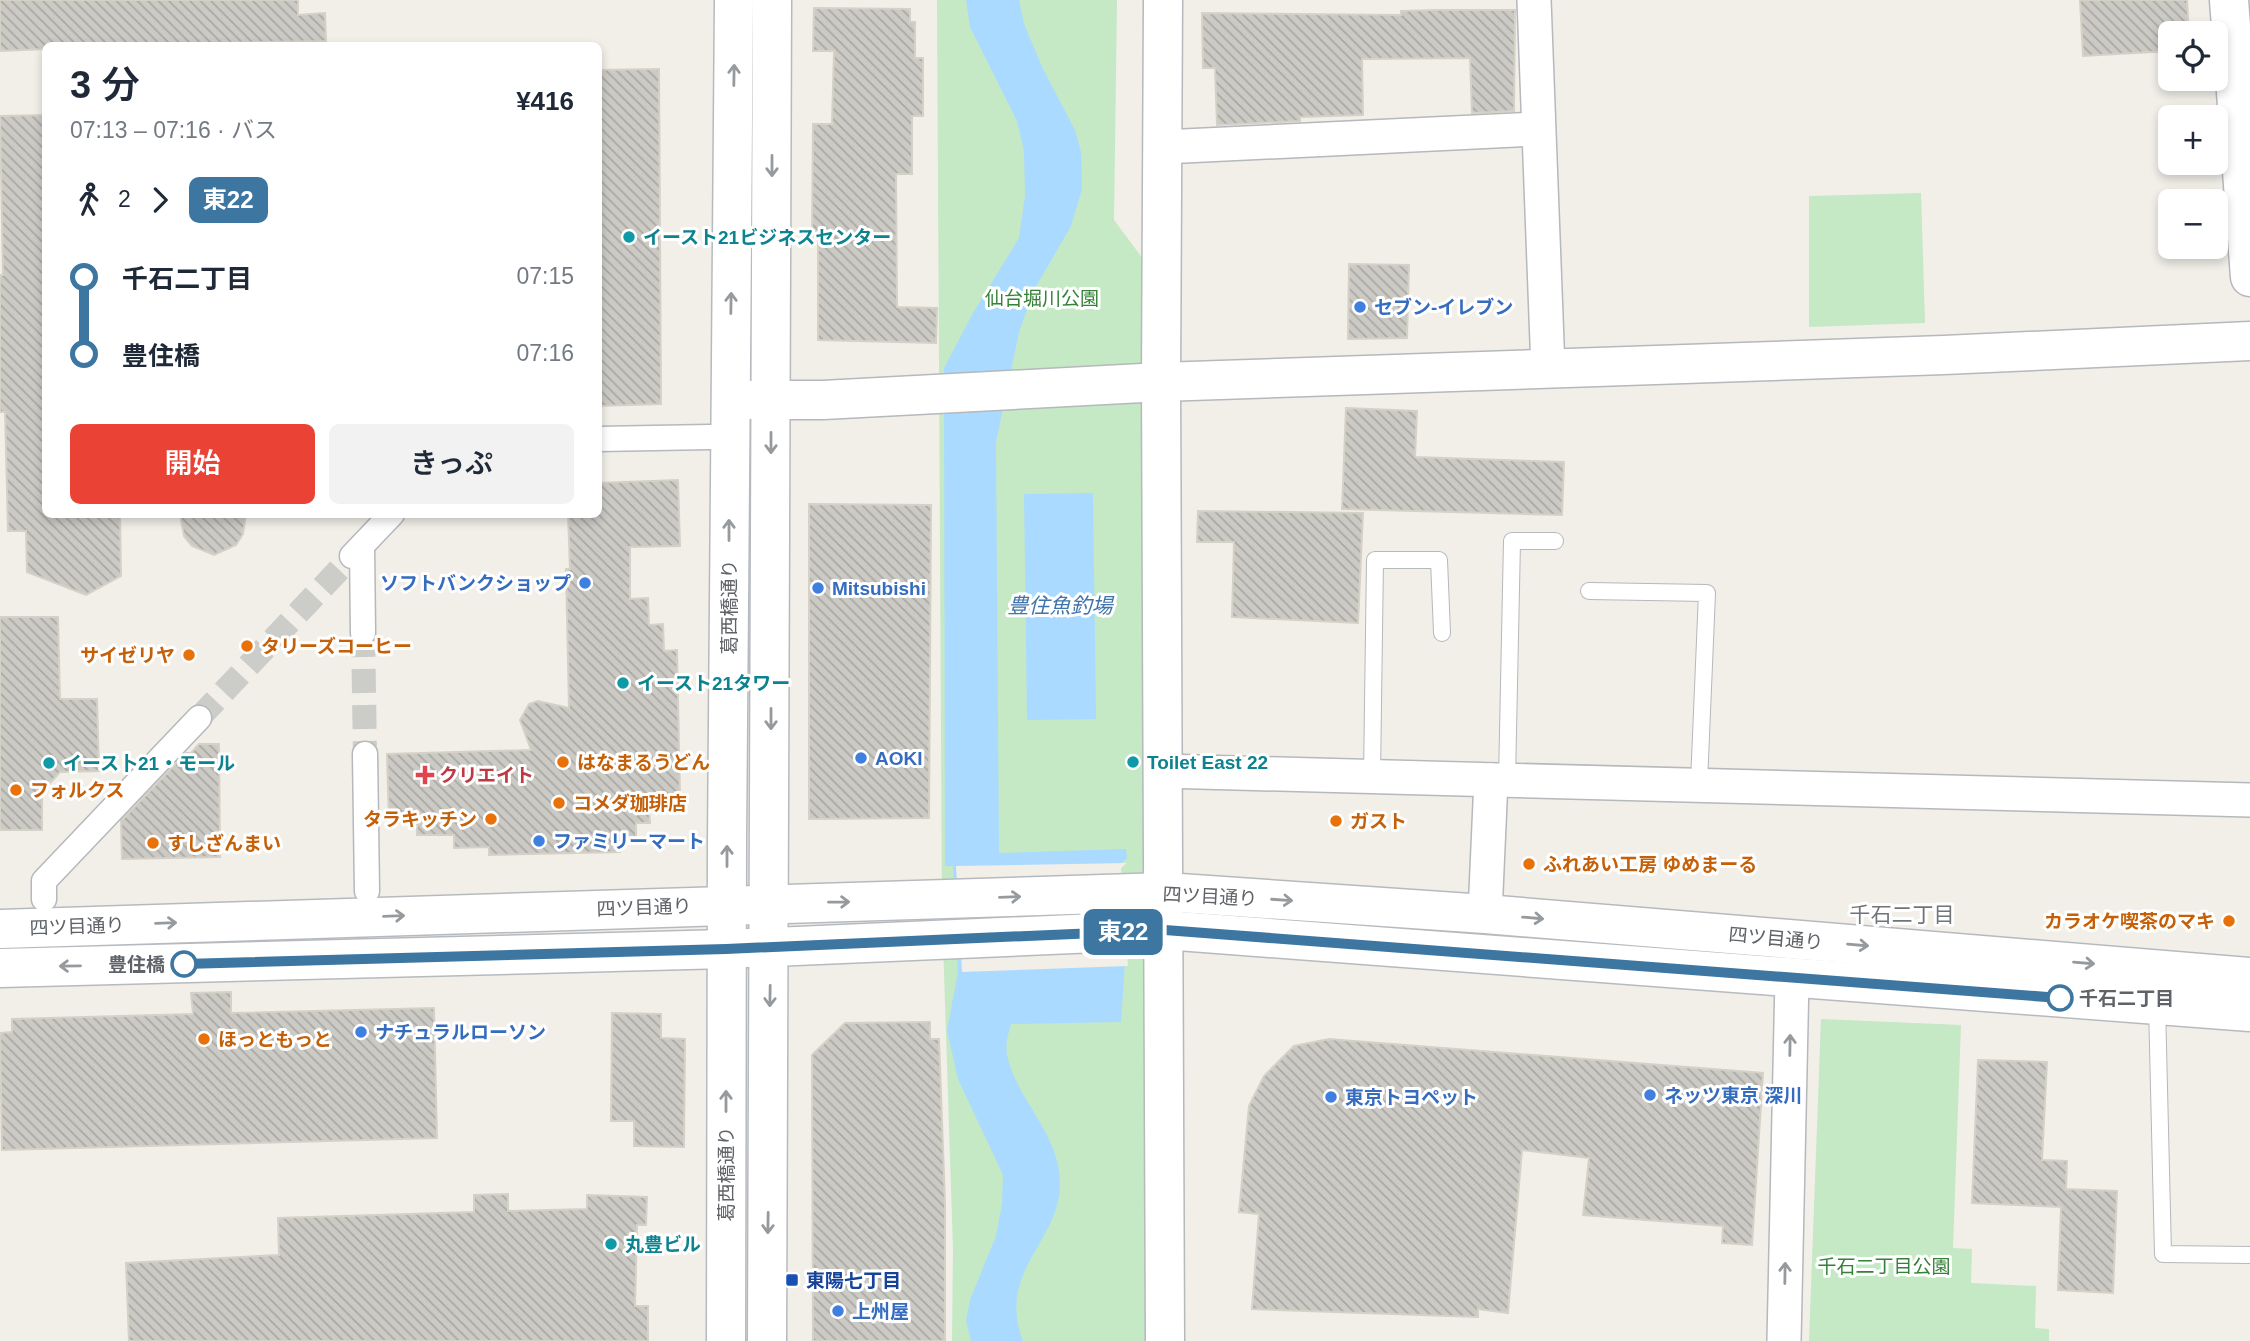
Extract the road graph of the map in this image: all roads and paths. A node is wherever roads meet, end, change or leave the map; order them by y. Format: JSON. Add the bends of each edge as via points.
{"nodes":[{"id":1,"x":734,"y":0,"type":"edge"},
{"id":2,"x":772,"y":0,"type":"edge"},
{"id":3,"x":1163,"y":0,"type":"edge"},
{"id":4,"x":1534,"y":0,"type":"edge"},
{"id":5,"x":2229,"y":0,"type":"edge"},
{"id":6,"x":1538,"y":129,"type":"junction"},
{"id":7,"x":1163,"y":147,"type":"junction"},
{"id":8,"x":2250,"y":277,"type":"edge"},
{"id":9,"x":2250,"y":341,"type":"edge"},
{"id":10,"x":1548,"y":369,"type":"junction"},
{"id":11,"x":1161,"y":382,"type":"junction"},
{"id":12,"x":730,"y":400,"type":"junction"},
{"id":13,"x":772,"y":400,"type":"junction"},
{"id":14,"x":710,"y":437,"type":"dead end"},
{"id":15,"x":602,"y":439,"type":"edge"},
{"id":16,"x":388,"y":518,"type":"edge"},
{"id":17,"x":1555,"y":541,"type":"dead end"},
{"id":18,"x":1588,"y":591,"type":"dead end"},
{"id":19,"x":363,"y":633,"type":"tunnel mouth"},
{"id":20,"x":1442,"y":633,"type":"dead end"},
{"id":21,"x":199,"y":718,"type":"tunnel mouth"},
{"id":22,"x":365,"y":754,"type":"tunnel mouth"},
{"id":23,"x":1163,"y":771,"type":"junction"},
{"id":24,"x":1372,"y":777,"type":"junction"},
{"id":25,"x":1499,"y":780,"type":"junction"},
{"id":26,"x":1699,"y":783,"type":"junction"},
{"id":27,"x":2250,"y":800,"type":"edge"},
{"id":28,"x":366,"y":891,"type":"dead end"},
{"id":29,"x":1153,"y":893,"type":"junction"},
{"id":30,"x":44,"y":900,"type":"dead end"},
{"id":31,"x":771,"y":903,"type":"junction"},
{"id":32,"x":727,"y":905,"type":"junction"},
{"id":33,"x":1485,"y":914,"type":"junction"},
{"id":34,"x":0,"y":929,"type":"edge"},
{"id":35,"x":1153,"y":930,"type":"junction"},
{"id":36,"x":771,"y":947,"type":"junction"},
{"id":37,"x":726,"y":949,"type":"junction"},
{"id":38,"x":0,"y":968,"type":"edge"},
{"id":39,"x":2250,"y":977,"type":"edge"},
{"id":40,"x":1792,"y":978,"type":"junction"},
{"id":41,"x":2157,"y":1005,"type":"junction"},
{"id":42,"x":2250,"y":1012,"type":"edge"},
{"id":43,"x":2250,"y":1255,"type":"edge"},
{"id":44,"x":726,"y":1341,"type":"edge"},
{"id":45,"x":767,"y":1341,"type":"edge"},
{"id":46,"x":1165,"y":1341,"type":"edge"},
{"id":47,"x":1784,"y":1341,"type":"edge"}],
"edges":[{"from":12,"to":1,"type":"main road","name":"葛西橋通り","one_way":true},
{"from":2,"to":13,"type":"main road","one_way":true},
{"from":3,"to":7,"type":"main road"},
{"from":4,"to":6,"type":"street"},
{"from":5,"to":8,"type":"main road"},
{"from":6,"to":7,"type":"street"},
{"from":6,"to":10,"type":"street"},
{"from":7,"to":11,"type":"main road"},
{"from":9,"to":10,"type":"main road"},
{"from":10,"to":11,"type":"main road"},
{"from":11,"to":13,"type":"main road"},
{"from":11,"to":23,"type":"main road"},
{"from":12,"to":13,"type":"main road"},
{"from":32,"to":12,"type":"main road","name":"葛西橋通り","one_way":true},
{"from":13,"to":31,"type":"main road","one_way":true},
{"from":14,"to":15,"type":"street"},
{"from":16,"to":19,"type":"street","via":[[357,551]]},
{"from":17,"to":25,"type":"lane","via":[[1512,541]]},
{"from":18,"to":26,"type":"lane","via":[[1707,593]]},
{"from":20,"to":24,"type":"lane","via":[[1439,560],[1374,560]]},
{"from":21,"to":30,"type":"street","via":[[44,881]]},
{"from":22,"to":28,"type":"street"},
{"from":23,"to":24,"type":"street"},
{"from":23,"to":29,"type":"main road"},
{"from":24,"to":25,"type":"street"},
{"from":25,"to":26,"type":"street"},
{"from":25,"to":33,"type":"street"},
{"from":26,"to":27,"type":"street"},
{"from":31,"to":29,"type":"main road","name":"四ツ目通り","one_way":true},
{"from":29,"to":33,"type":"main road","name":"四ツ目通り","one_way":true},
{"from":29,"to":35,"type":"main road"},
{"from":31,"to":32,"type":"main road","name":"四ツ目通り"},
{"from":31,"to":36,"type":"main road"},
{"from":34,"to":32,"type":"main road","name":"四ツ目通り","one_way":true},
{"from":32,"to":37,"type":"main road","name":"葛西橋通り"},
{"from":33,"to":39,"type":"main road","name":"四ツ目通り","one_way":true},
{"from":35,"to":36,"type":"main road","name":"四ツ目通り"},
{"from":35,"to":40,"type":"main road","name":"四ツ目通り"},
{"from":35,"to":46,"type":"main road"},
{"from":36,"to":37,"type":"main road","name":"四ツ目通り"},
{"from":36,"to":45,"type":"main road","one_way":true},
{"from":37,"to":38,"type":"main road","name":"四ツ目通り","one_way":true},
{"from":44,"to":37,"type":"main road","name":"葛西橋通り","one_way":true},
{"from":40,"to":41,"type":"main road","name":"四ツ目通り"},
{"from":47,"to":40,"type":"street","one_way":true},
{"from":41,"to":42,"type":"main road","name":"四ツ目通り"},
{"from":41,"to":43,"type":"lane","via":[[2163,1254]]}]}
